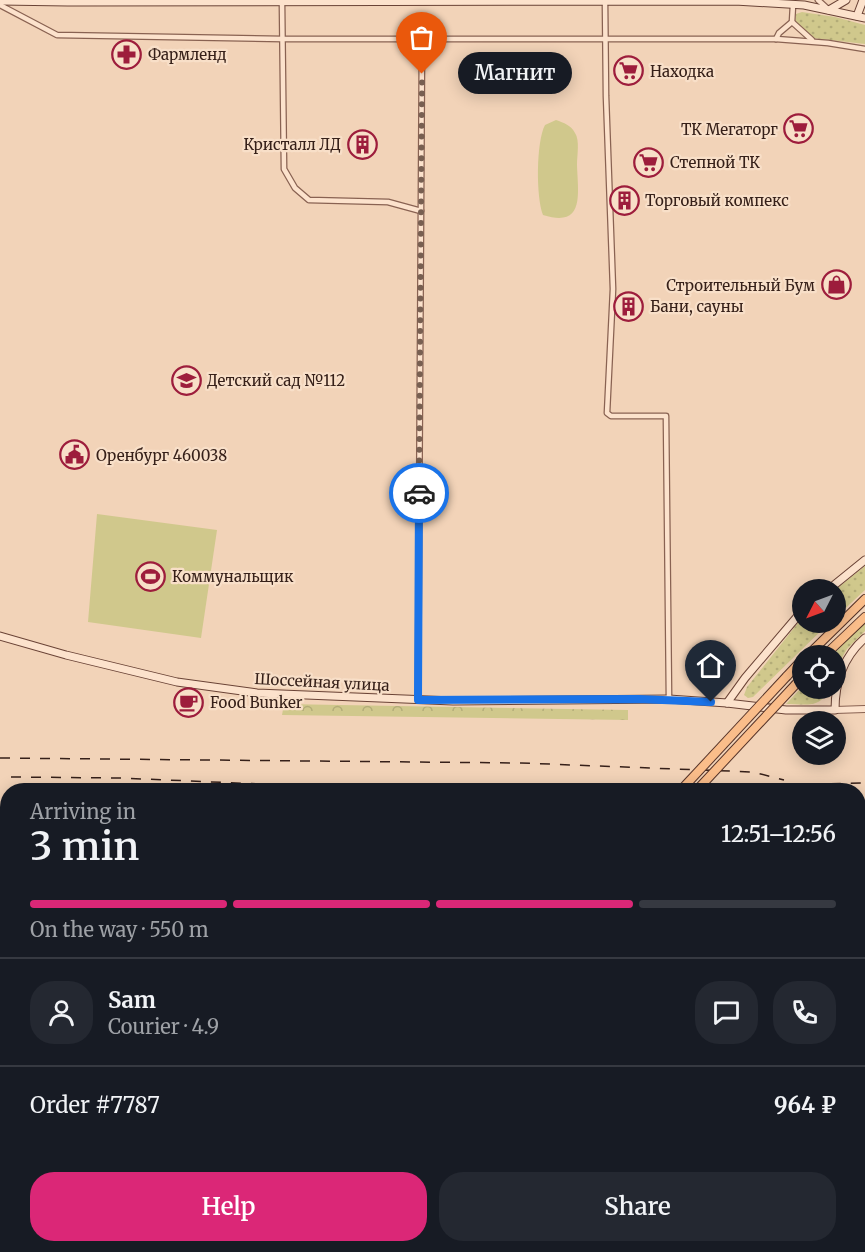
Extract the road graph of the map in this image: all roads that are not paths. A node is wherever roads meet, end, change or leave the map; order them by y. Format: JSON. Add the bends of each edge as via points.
{"nodes":[{"id":1,"x":390,"y":0,"type":"edge"},
{"id":2,"x":605,"y":0,"type":"edge"},
{"id":3,"x":818,"y":0,"type":"edge"},
{"id":4,"x":846,"y":0,"type":"edge"},
{"id":5,"x":863,"y":0,"type":"edge"},
{"id":6,"x":282,"y":2,"type":"junction"},
{"id":7,"x":0,"y":3,"type":"edge"},
{"id":8,"x":793,"y":5,"type":"junction"},
{"id":9,"x":829,"y":10,"type":"junction"},
{"id":10,"x":861,"y":17,"type":"edge"},
{"id":11,"x":792,"y":22,"type":"junction"},
{"id":12,"x":606,"y":38,"type":"junction"},
{"id":13,"x":283,"y":39,"type":"junction"},
{"id":14,"x":422,"y":39,"type":"junction"},
{"id":15,"x":776,"y":39,"type":"junction"},
{"id":16,"x":813,"y":41,"type":"junction"},
{"id":17,"x":865,"y":49,"type":"edge"},
{"id":18,"x":421,"y":211,"type":"junction"},
{"id":19,"x":865,"y":560,"type":"edge"},
{"id":20,"x":842,"y":579,"type":"edge"},
{"id":21,"x":865,"y":599,"type":"edge"},
{"id":22,"x":865,"y":617,"type":"edge"},
{"id":23,"x":792,"y":623,"type":"edge"},
{"id":24,"x":0,"y":636,"type":"edge"},
{"id":25,"x":865,"y":638,"type":"edge"},
{"id":26,"x":818,"y":645,"type":"edge"},
{"id":27,"x":836,"y":645,"type":"edge"},
{"id":28,"x":792,"y":671,"type":"edge"},
{"id":29,"x":792,"y":688,"type":"edge"},
{"id":30,"x":669,"y":699,"type":"junction"},
{"id":31,"x":418,"y":700,"type":"junction"},
{"id":32,"x":727,"y":703,"type":"junction"},
{"id":33,"x":865,"y":709,"type":"edge"},
{"id":34,"x":835,"y":710,"type":"junction"},
{"id":35,"x":688,"y":783,"type":"edge"},
{"id":36,"x":704,"y":783,"type":"edge"}],
"edges":[{"from":1,"to":2,"type":"main road"},
{"from":1,"to":6,"type":"main road"},
{"from":2,"to":8,"type":"main road"},
{"from":2,"to":12,"type":"street"},
{"from":3,"to":9,"type":"street"},
{"from":4,"to":9,"type":"main road"},
{"from":5,"to":10,"type":"main road"},
{"from":6,"to":7,"type":"main road"},
{"from":6,"to":13,"type":"street"},
{"from":7,"to":13,"type":"street","via":[[57,35]]},
{"from":8,"to":9,"type":"main road"},
{"from":8,"to":11,"type":"street"},
{"from":9,"to":10,"type":"main road"},
{"from":11,"to":15,"type":"street"},
{"from":11,"to":16,"type":"street"},
{"from":12,"to":14,"type":"street"},
{"from":12,"to":15,"type":"street"},
{"from":12,"to":30,"type":"street","via":[[613,289],[608,413],[666,416]]},
{"from":13,"to":14,"type":"street"},
{"from":13,"to":18,"type":"street","via":[[284,169],[295,188],[309,201],[388,202]]},
{"from":14,"to":18,"type":"street"},
{"from":15,"to":16,"type":"street"},
{"from":16,"to":17,"type":"street"},
{"from":18,"to":31,"type":"street"},
{"from":19,"to":20,"type":"main road"},
{"from":21,"to":26,"type":"main road"},
{"from":22,"to":27,"type":"main road"},
{"from":23,"to":32,"type":"main road"},
{"from":24,"to":31,"type":"main road","name":"Шоссейная улица","via":[[116,668],[216,688]]},
{"from":25,"to":34,"type":"main road","via":[[846,660],[840,674]]},
{"from":28,"to":35,"type":"main road","bridge":true},
{"from":29,"to":36,"type":"main road","bridge":true},
{"from":30,"to":31,"type":"main road","name":"Шоссейная улица"},
{"from":30,"to":32,"type":"main road","name":"Шоссейная улица"},
{"from":32,"to":34,"type":"main road","name":"Шоссейная улица","via":[[786,710]]},
{"from":33,"to":34,"type":"street","name":"Шоссейная улица"}]}
